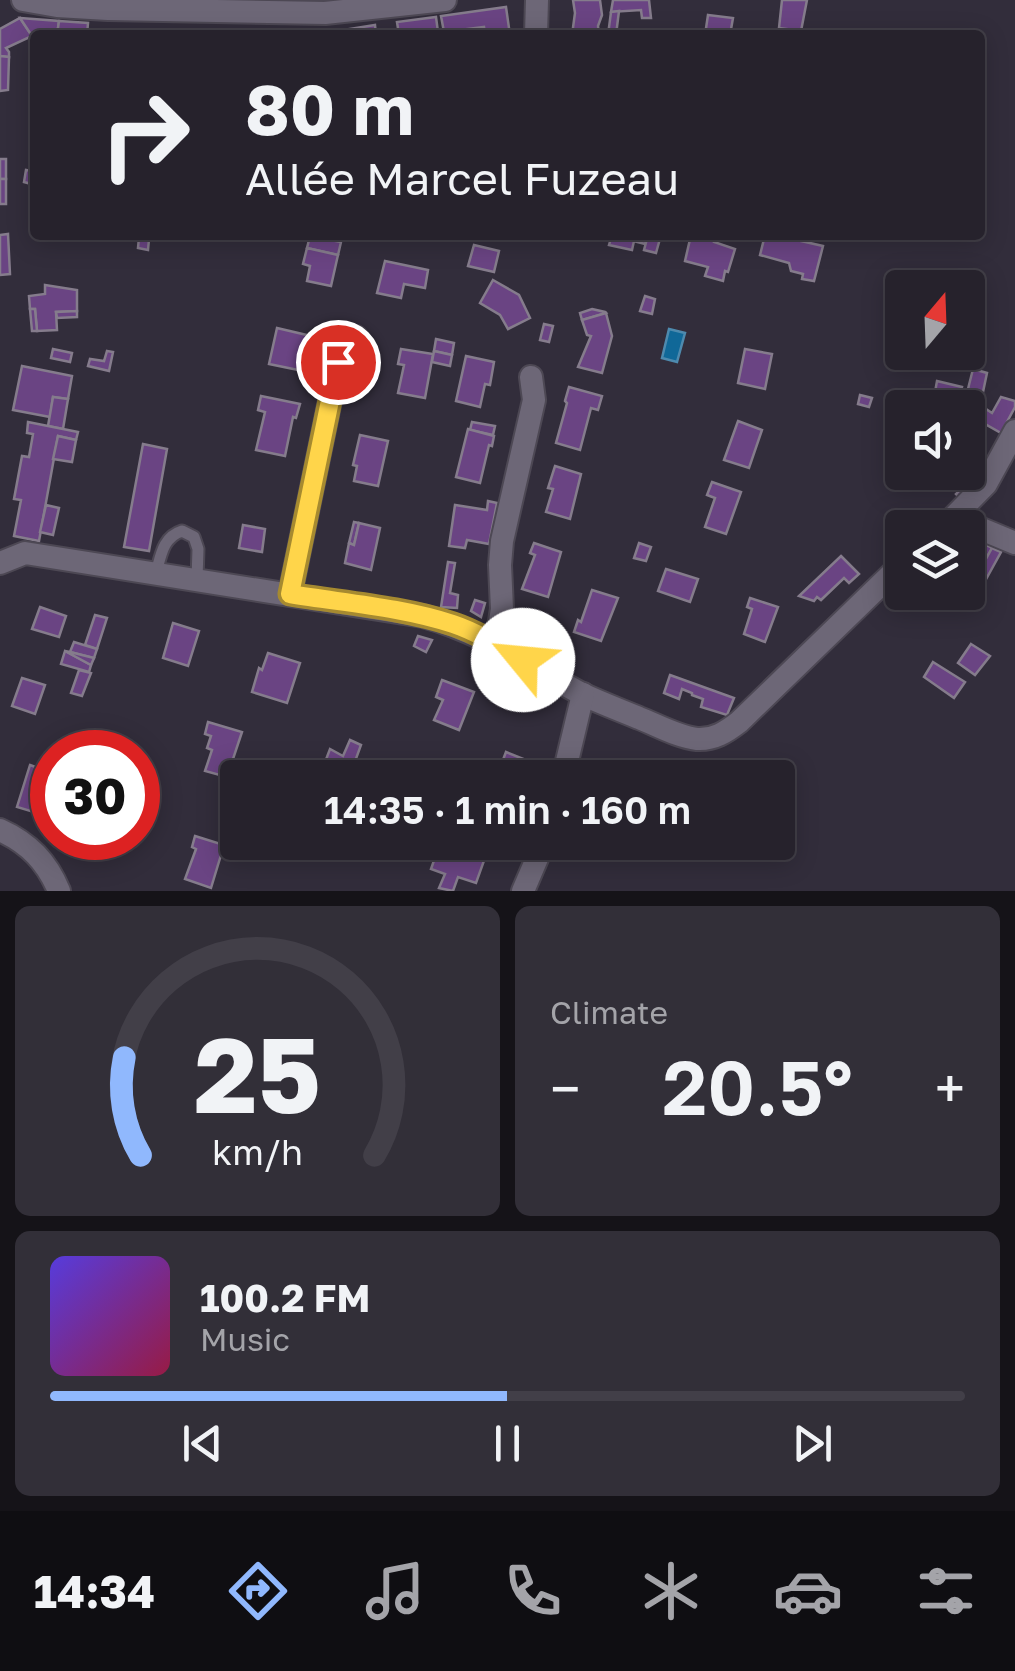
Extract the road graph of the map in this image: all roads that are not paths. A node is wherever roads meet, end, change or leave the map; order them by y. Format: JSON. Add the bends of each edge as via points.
{"nodes":[{"id":1,"x":23,"y":0,"type":"edge"},
{"id":2,"x":445,"y":0,"type":"edge"},
{"id":3,"x":537,"y":0,"type":"edge"},
{"id":4,"x":536,"y":30,"type":"edge"},
{"id":5,"x":356,"y":337,"type":"dead end"},
{"id":6,"x":531,"y":376,"type":"dead end"},
{"id":7,"x":1015,"y":431,"type":"edge"},
{"id":8,"x":961,"y":510,"type":"edge"},
{"id":9,"x":985,"y":534,"type":"edge"},
{"id":10,"x":1015,"y":543,"type":"edge"},
{"id":11,"x":0,"y":563,"type":"edge"},
{"id":12,"x":156,"y":573,"type":"junction"},
{"id":13,"x":197,"y":579,"type":"junction"},
{"id":14,"x":885,"y":580,"type":"edge"},
{"id":15,"x":290,"y":594,"type":"junction"},
{"id":16,"x":493,"y":642,"type":"junction"},
{"id":17,"x":583,"y":694,"type":"junction"},
{"id":18,"x":568,"y":760,"type":"edge"},
{"id":19,"x":0,"y":830,"type":"edge"},
{"id":20,"x":536,"y":860,"type":"edge"},
{"id":21,"x":59,"y":891,"type":"edge"},
{"id":22,"x":522,"y":891,"type":"edge"}],
"edges":[{"from":1,"to":2,"type":"street","via":[[108,9],[324,12]]},
{"from":3,"to":4,"type":"street"},
{"from":5,"to":15,"type":"street","via":[[338,362]]},
{"from":6,"to":16,"type":"street","via":[[534,400],[502,541],[502,610]]},
{"from":7,"to":8,"type":"street","via":[[986,484]]},
{"from":9,"to":10,"type":"street"},
{"from":11,"to":12,"type":"street","via":[[25,553]]},
{"from":12,"to":13,"type":"street"},
{"from":12,"to":13,"type":"lane","via":[[166,540],[182,532],[194,537],[198,549]]},
{"from":13,"to":15,"type":"street"},
{"from":14,"to":17,"type":"street","via":[[724,733],[695,739]]},
{"from":15,"to":16,"type":"street","via":[[423,616]]},
{"from":16,"to":17,"type":"street"},
{"from":17,"to":18,"type":"street"},
{"from":19,"to":21,"type":"street","via":[[36,853]]},
{"from":20,"to":22,"type":"street"}]}
